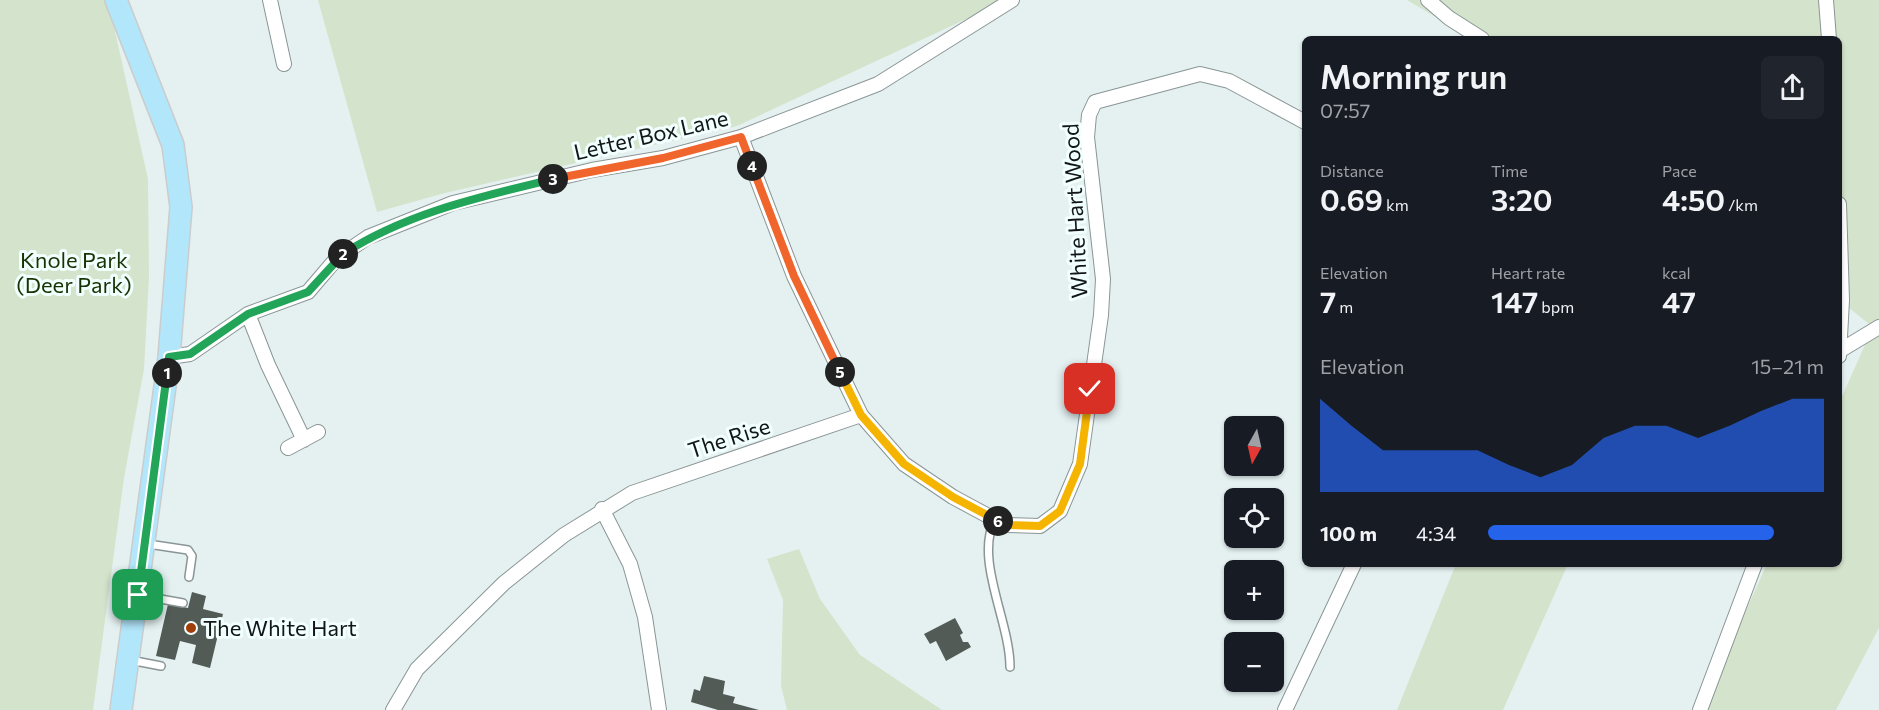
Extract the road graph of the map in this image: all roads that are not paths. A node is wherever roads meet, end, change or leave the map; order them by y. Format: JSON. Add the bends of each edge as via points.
{"nodes":[{"id":1,"x":116,"y":0,"type":"edge"},
{"id":2,"x":270,"y":0,"type":"edge"},
{"id":3,"x":1012,"y":0,"type":"edge"},
{"id":4,"x":1428,"y":0,"type":"edge"},
{"id":5,"x":1827,"y":0,"type":"edge"},
{"id":6,"x":1477,"y":36,"type":"edge"},
{"id":7,"x":1828,"y":36,"type":"edge"},
{"id":8,"x":284,"y":64,"type":"dead end"},
{"id":9,"x":1302,"y":120,"type":"edge"},
{"id":10,"x":741,"y":137,"type":"junction"},
{"id":11,"x":248,"y":314,"type":"junction"},
{"id":12,"x":1879,"y":327,"type":"edge"},
{"id":13,"x":1842,"y":348,"type":"edge"},
{"id":14,"x":169,"y":357,"type":"junction"},
{"id":15,"x":861,"y":415,"type":"junction"},
{"id":16,"x":318,"y":432,"type":"dead end"},
{"id":17,"x":304,"y":440,"type":"junction"},
{"id":18,"x":288,"y":448,"type":"dead end"},
{"id":19,"x":602,"y":509,"type":"junction"},
{"id":20,"x":995,"y":519,"type":"junction"},
{"id":21,"x":145,"y":543,"type":"junction"},
{"id":22,"x":1353,"y":567,"type":"edge"},
{"id":23,"x":1754,"y":567,"type":"edge"},
{"id":24,"x":189,"y":577,"type":"dead end"},
{"id":25,"x":138,"y":595,"type":"junction"},
{"id":26,"x":183,"y":603,"type":"dead end"},
{"id":27,"x":130,"y":660,"type":"junction"},
{"id":28,"x":160,"y":666,"type":"dead end"},
{"id":29,"x":1010,"y":667,"type":"dead end"},
{"id":30,"x":121,"y":710,"type":"edge"},
{"id":31,"x":393,"y":710,"type":"edge"},
{"id":32,"x":659,"y":710,"type":"edge"},
{"id":33,"x":1285,"y":710,"type":"edge"},
{"id":34,"x":1701,"y":710,"type":"edge"}],
"edges":[{"from":1,"to":14,"type":"main road","via":[[173,145],[178,172],[181,207]]},
{"from":2,"to":8,"type":"street"},
{"from":3,"to":10,"type":"street","name":"Letter Box Lane","via":[[878,84]]},
{"from":4,"to":6,"type":"street"},
{"from":5,"to":7,"type":"street"},
{"from":9,"to":20,"type":"street","name":"White Hart Wood","via":[[1229,81],[1200,75],[1095,102],[1087,137],[1103,279],[1080,464],[1060,511],[1040,526],[1005,525]]},
{"from":10,"to":11,"type":"street","name":"Letter Box Lane","via":[[663,158],[592,170],[453,203],[368,237],[337,258],[308,292]]},
{"from":10,"to":15,"type":"street","via":[[794,276]]},
{"from":11,"to":14,"type":"street","name":"Letter Box Lane","via":[[190,354]]},
{"from":11,"to":17,"type":"street"},
{"from":12,"to":13,"type":"street"},
{"from":14,"to":21,"type":"main road"},
{"from":15,"to":19,"type":"street","name":"The Rise","via":[[632,493]]},
{"from":15,"to":20,"type":"street","name":"White Hart Wood","via":[[904,464]]},
{"from":16,"to":17,"type":"street"},
{"from":17,"to":18,"type":"street"},
{"from":19,"to":31,"type":"street","name":"The Rise","via":[[504,583],[417,669]]},
{"from":19,"to":32,"type":"street","via":[[630,564],[645,617]]},
{"from":20,"to":29,"type":"lane","via":[[988,555],[1002,610]]},
{"from":21,"to":24,"type":"lane","via":[[188,550],[192,556]]},
{"from":21,"to":25,"type":"main road"},
{"from":22,"to":33,"type":"street"},
{"from":23,"to":34,"type":"street"},
{"from":25,"to":26,"type":"lane"},
{"from":25,"to":27,"type":"main road"},
{"from":27,"to":28,"type":"lane"},
{"from":27,"to":30,"type":"main road"}]}
